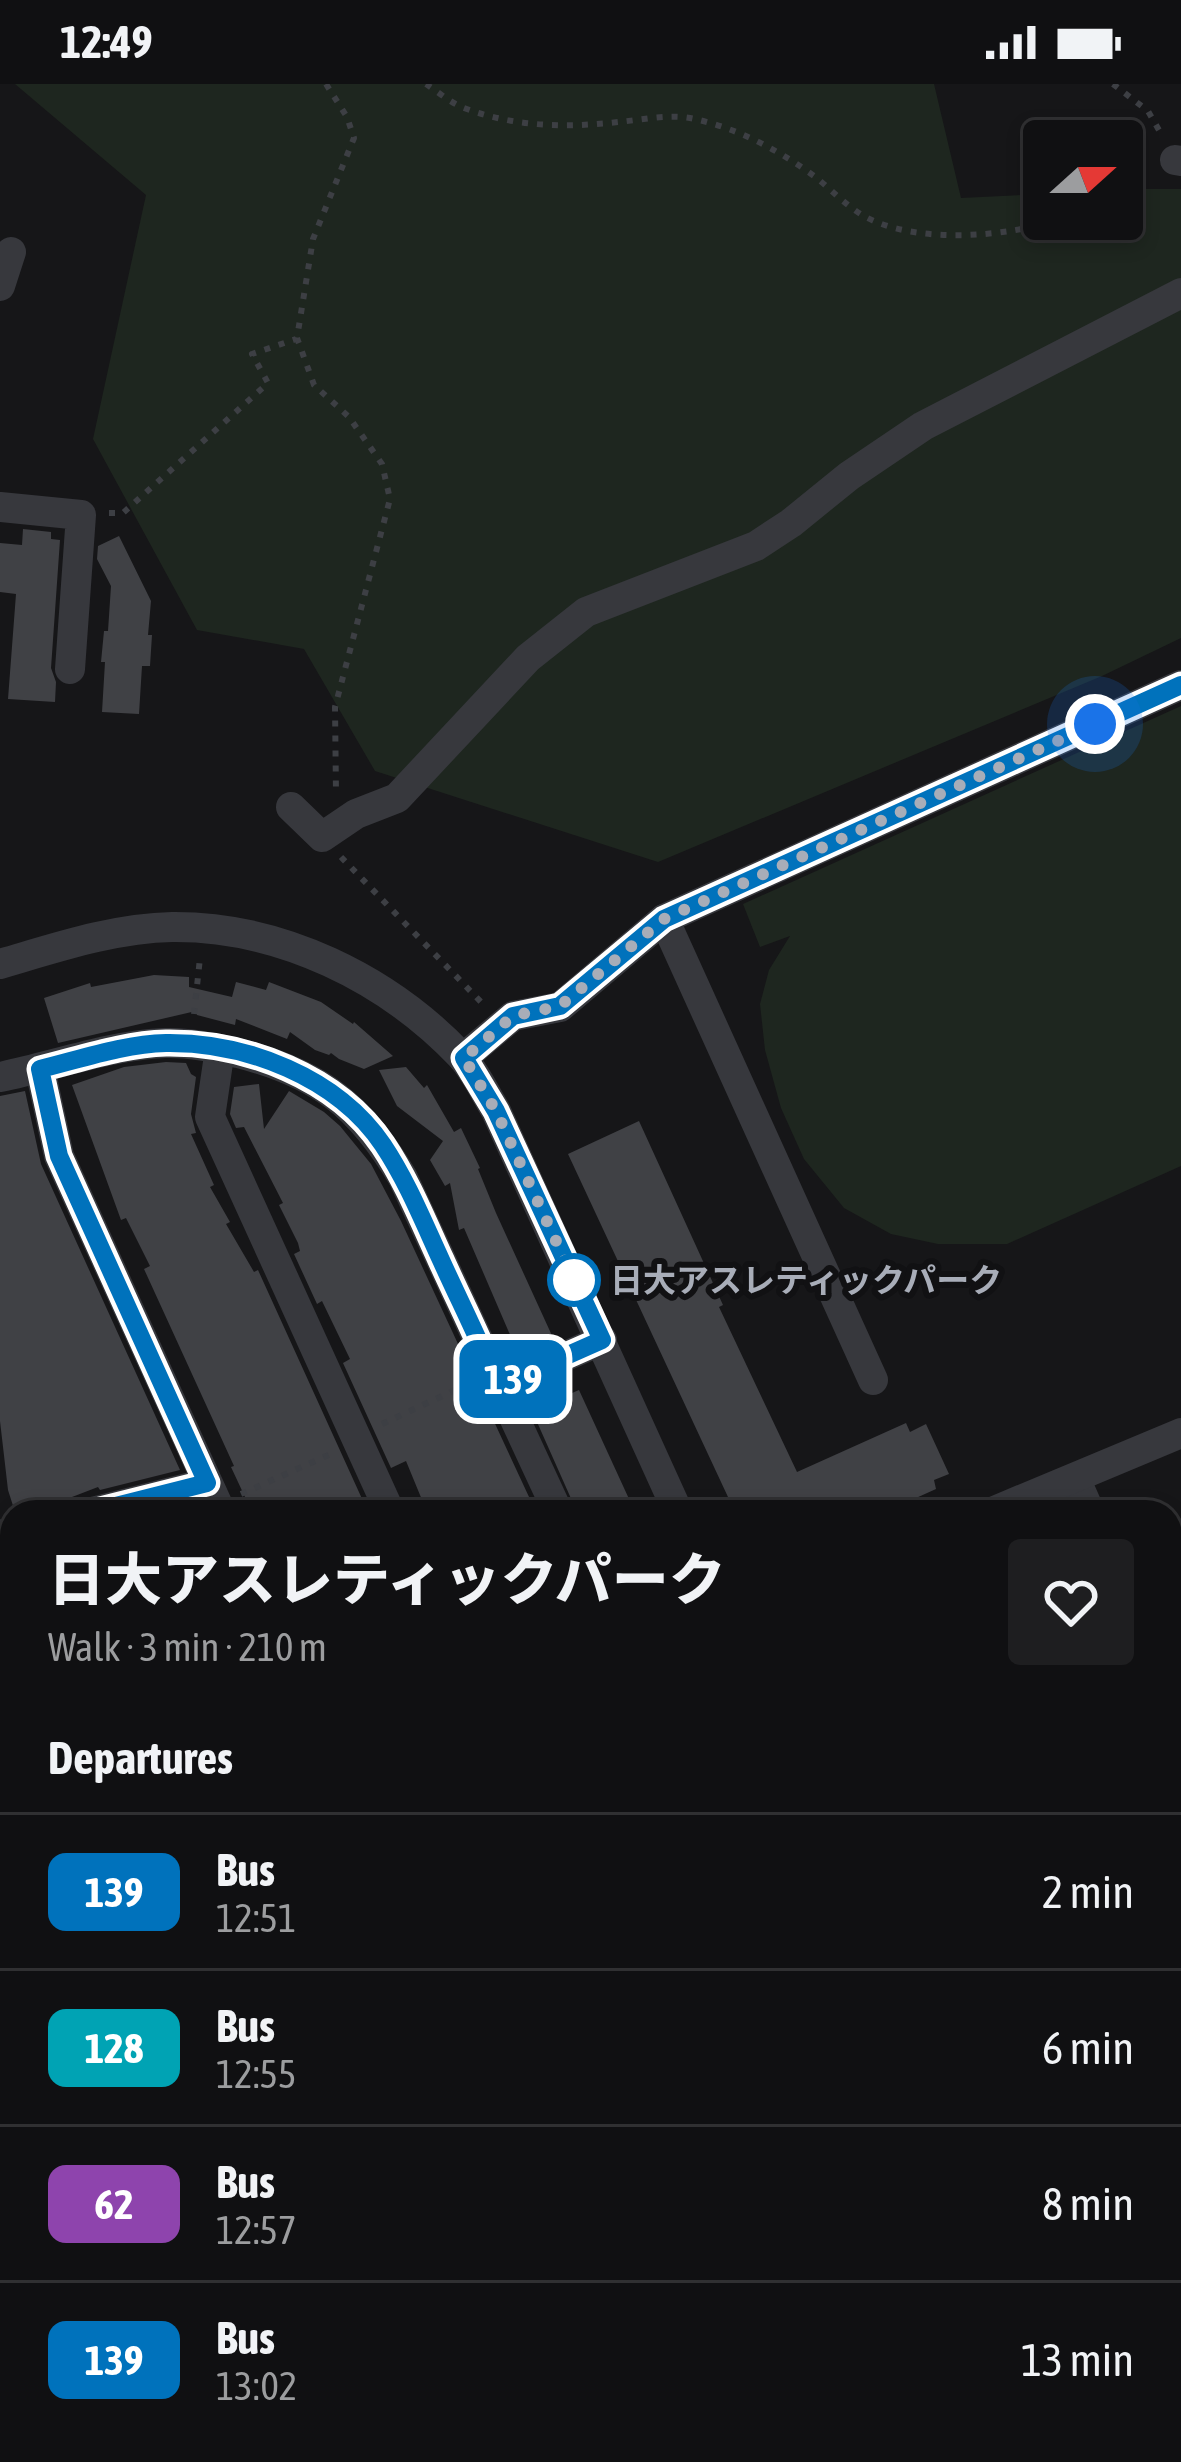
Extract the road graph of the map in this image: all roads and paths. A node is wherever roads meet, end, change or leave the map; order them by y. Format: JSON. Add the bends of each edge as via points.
{"nodes":[{"id":1,"x":326,"y":84,"type":"edge"},
{"id":2,"x":426,"y":84,"type":"edge"},
{"id":3,"x":1113,"y":84,"type":"edge"},
{"id":4,"x":1178,"y":161,"type":"edge"},
{"id":5,"x":1023,"y":231,"type":"edge"},
{"id":6,"x":11,"y":252,"type":"dead end"},
{"id":7,"x":0,"y":286,"type":"edge"},
{"id":8,"x":1181,"y":293,"type":"edge"},
{"id":9,"x":296,"y":338,"type":"junction"},
{"id":10,"x":0,"y":507,"type":"edge"},
{"id":11,"x":81,"y":514,"type":"junction"},
{"id":12,"x":70,"y":669,"type":"dead end"},
{"id":13,"x":1181,"y":685,"type":"edge"},
{"id":14,"x":291,"y":806,"type":"dead end"},
{"id":15,"x":330,"y":833,"type":"junction"},
{"id":16,"x":664,"y":919,"type":"junction"},
{"id":17,"x":200,"y":958,"type":"dead end"},
{"id":18,"x":0,"y":964,"type":"edge"},
{"id":19,"x":490,"y":1010,"type":"dead end"},
{"id":20,"x":205,"y":1047,"type":"junction"},
{"id":21,"x":464,"y":1058,"type":"junction"},
{"id":22,"x":40,"y":1069,"type":"junction"},
{"id":23,"x":0,"y":1077,"type":"edge"},
{"id":24,"x":602,"y":1340,"type":"junction"},
{"id":25,"x":495,"y":1379,"type":"junction"},
{"id":26,"x":873,"y":1380,"type":"dead end"},
{"id":27,"x":1181,"y":1433,"type":"edge"},
{"id":28,"x":357,"y":1439,"type":"junction"},
{"id":29,"x":1075,"y":1478,"type":"junction"},
{"id":30,"x":216,"y":1500,"type":"edge"},
{"id":31,"x":385,"y":1500,"type":"edge"},
{"id":32,"x":552,"y":1500,"type":"edge"},
{"id":33,"x":673,"y":1500,"type":"edge"},
{"id":34,"x":1021,"y":1500,"type":"edge"},
{"id":35,"x":1085,"y":1500,"type":"edge"}],
"edges":[{"from":1,"to":9,"type":"path","via":[[354,138],[313,239]]},
{"from":2,"to":5,"type":"path","via":[[461,107],[524,124],[684,117],[717,124],[763,143],[864,216],[924,232]]},
{"from":3,"to":4,"type":"path","via":[[1148,110]]},
{"from":6,"to":7,"type":"street"},
{"from":8,"to":15,"type":"street","via":[[923,426],[756,546],[586,612],[528,658],[397,798]]},
{"from":9,"to":11,"type":"path","via":[[252,354],[268,383],[123,513]]},
{"from":9,"to":15,"type":"path","via":[[314,385],[382,464],[390,500],[334,707]]},
{"from":10,"to":11,"type":"street"},
{"from":11,"to":12,"type":"street"},
{"from":13,"to":16,"type":"street"},
{"from":14,"to":15,"type":"street"},
{"from":15,"to":19,"type":"path"},
{"from":16,"to":21,"type":"street","via":[[560,1006],[513,1016]]},
{"from":16,"to":26,"type":"street"},
{"from":17,"to":20,"type":"path"},
{"from":18,"to":21,"type":"street","via":[[118,933],[229,931],[339,967],[395,998]]},
{"from":20,"to":22,"type":"street","via":[[131,1047]]},
{"from":20,"to":25,"type":"street","via":[[278,1063],[319,1084],[380,1140]]},
{"from":20,"to":28,"type":"street","via":[[210,1117]]},
{"from":21,"to":24,"type":"street"},
{"from":22,"to":23,"type":"street"},
{"from":22,"to":30,"type":"street","via":[[59,1156]]},
{"from":24,"to":25,"type":"street"},
{"from":24,"to":33,"type":"street"},
{"from":25,"to":28,"type":"path"},
{"from":25,"to":32,"type":"street"},
{"from":27,"to":29,"type":"street"},
{"from":28,"to":30,"type":"path"},
{"from":28,"to":31,"type":"street"},
{"from":29,"to":34,"type":"street"},
{"from":29,"to":35,"type":"street"}]}
